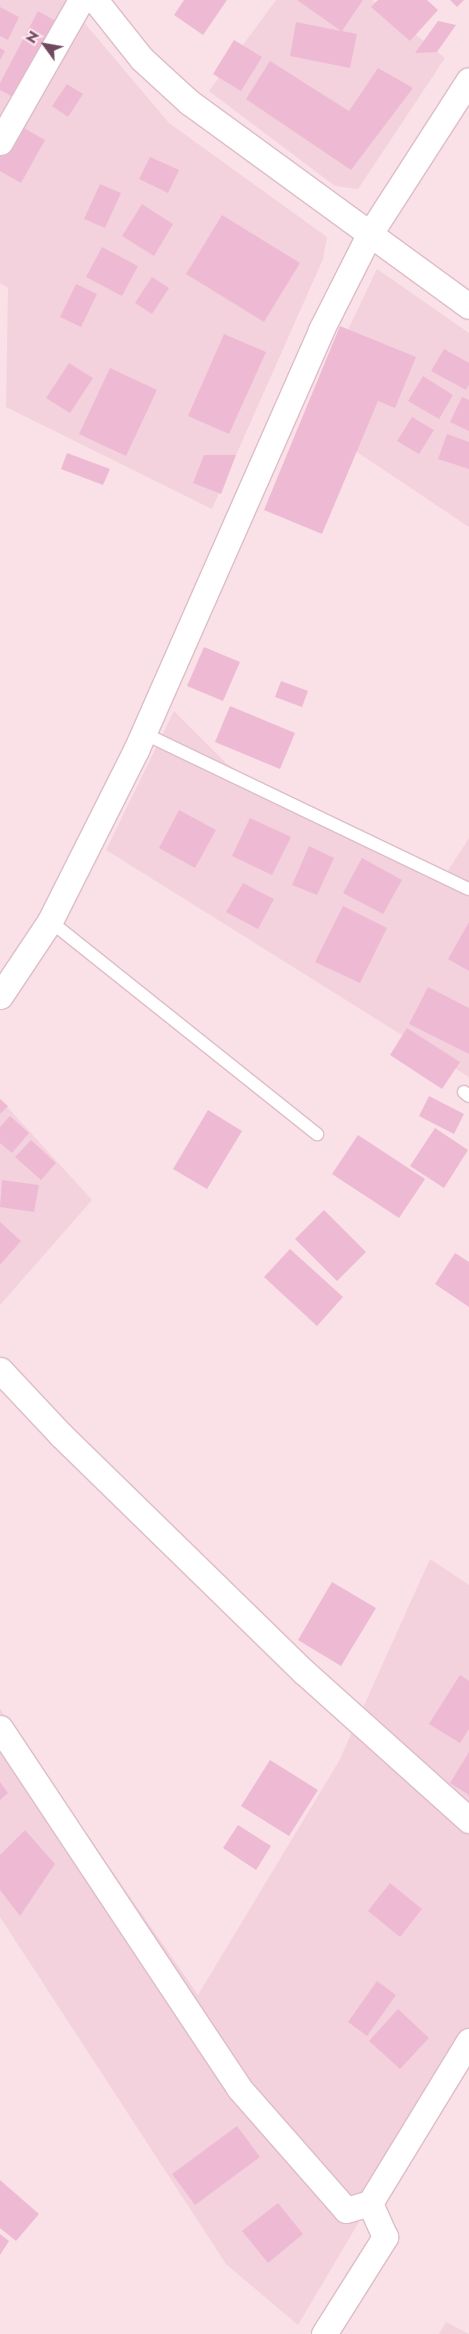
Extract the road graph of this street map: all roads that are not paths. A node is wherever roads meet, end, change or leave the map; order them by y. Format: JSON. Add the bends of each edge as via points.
{"nodes":[{"id":1,"x":81,"y":0,"type":"edge"},
{"id":2,"x":95,"y":0,"type":"edge"},
{"id":3,"x":469,"y":80,"type":"edge"},
{"id":4,"x":0,"y":142,"type":"edge"},
{"id":5,"x":369,"y":235,"type":"junction"},
{"id":6,"x":469,"y":306,"type":"edge"},
{"id":7,"x":143,"y":734,"type":"junction"},
{"id":8,"x":469,"y":888,"type":"edge"},
{"id":9,"x":50,"y":921,"type":"junction"},
{"id":10,"x":0,"y":996,"type":"edge"},
{"id":11,"x":317,"y":1134,"type":"dead end"},
{"id":12,"x":0,"y":1370,"type":"edge"},
{"id":13,"x":0,"y":1728,"type":"edge"},
{"id":14,"x":469,"y":1820,"type":"edge"},
{"id":15,"x":469,"y":2041,"type":"edge"},
{"id":16,"x":370,"y":2203,"type":"junction"},
{"id":17,"x":324,"y":2334,"type":"edge"}],
"edges":[{"from":1,"to":4,"type":"street"},
{"from":2,"to":5,"type":"street","via":[[142,59],[189,102]]},
{"from":3,"to":5,"type":"street"},
{"from":5,"to":6,"type":"street"},
{"from":5,"to":7,"type":"street","via":[[322,330]]},
{"from":7,"to":8,"type":"lane"},
{"from":7,"to":9,"type":"street"},
{"from":9,"to":10,"type":"street"},
{"from":9,"to":11,"type":"lane"},
{"from":12,"to":14,"type":"street","via":[[61,1435],[304,1672]]},
{"from":13,"to":16,"type":"street","via":[[239,2088],[346,2210]]},
{"from":15,"to":16,"type":"street"},
{"from":16,"to":17,"type":"street","via":[[385,2237]]}]}
